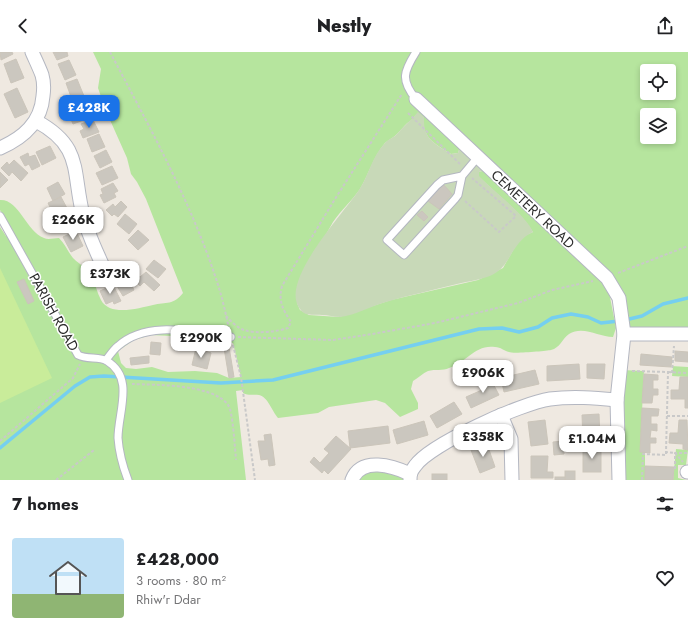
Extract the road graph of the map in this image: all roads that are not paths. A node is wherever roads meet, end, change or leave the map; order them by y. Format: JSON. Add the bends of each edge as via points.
{"nodes":[{"id":1,"x":32,"y":52,"type":"edge"},
{"id":2,"x":416,"y":52,"type":"edge"},
{"id":3,"x":416,"y":99,"type":"joint"},
{"id":4,"x":36,"y":121,"type":"junction"},
{"id":5,"x":0,"y":148,"type":"edge"},
{"id":6,"x":478,"y":158,"type":"junction"},
{"id":7,"x":462,"y":176,"type":"junction"},
{"id":8,"x":0,"y":216,"type":"edge"},
{"id":9,"x":107,"y":276,"type":"dead end"},
{"id":10,"x":624,"y":334,"type":"junction"},
{"id":11,"x":688,"y":334,"type":"edge"},
{"id":12,"x":231,"y":337,"type":"road end"},
{"id":13,"x":106,"y":360,"type":"junction"},
{"id":14,"x":617,"y":400,"type":"junction"},
{"id":15,"x":501,"y":415,"type":"junction"},
{"id":16,"x":410,"y":477,"type":"edge"},
{"id":17,"x":128,"y":480,"type":"edge"},
{"id":18,"x":352,"y":480,"type":"edge"},
{"id":19,"x":512,"y":480,"type":"edge"},
{"id":20,"x":618,"y":480,"type":"edge"}],
"edges":[{"from":1,"to":4,"type":"street","via":[[44,87]]},
{"from":2,"to":3,"type":"lane","via":[[404,77],[406,86]]},
{"from":3,"to":6,"type":"street","name":"CEMETERY ROAD"},
{"from":4,"to":5,"type":"street","via":[[22,136]]},
{"from":4,"to":9,"type":"street","via":[[58,135],[71,154],[83,215]]},
{"from":6,"to":7,"type":"lane"},
{"from":6,"to":10,"type":"street","name":"CEMETERY ROAD","via":[[607,278],[619,298]]},
{"from":7,"to":7,"type":"lane","via":[[458,195],[404,255],[387,240],[437,185],[443,180]]},
{"from":8,"to":13,"type":"lane","name":"PARISH ROAD","via":[[78,355]]},
{"from":10,"to":11,"type":"street"},
{"from":10,"to":14,"type":"street","name":"CEMETERY ROAD"},
{"from":12,"to":13,"type":"lane","via":[[171,330],[149,332],[135,336],[118,346]]},
{"from":13,"to":17,"type":"lane","via":[[116,368],[122,380],[118,440]]},
{"from":14,"to":15,"type":"street","via":[[582,397],[549,399],[518,407]]},
{"from":14,"to":20,"type":"street","name":"CEMETERY ROAD"},
{"from":15,"to":16,"type":"street","via":[[433,450],[415,465]]},
{"from":15,"to":19,"type":"street","via":[[511,439]]},
{"from":16,"to":18,"type":"street","via":[[394,467],[369,466],[358,470]]}]}
